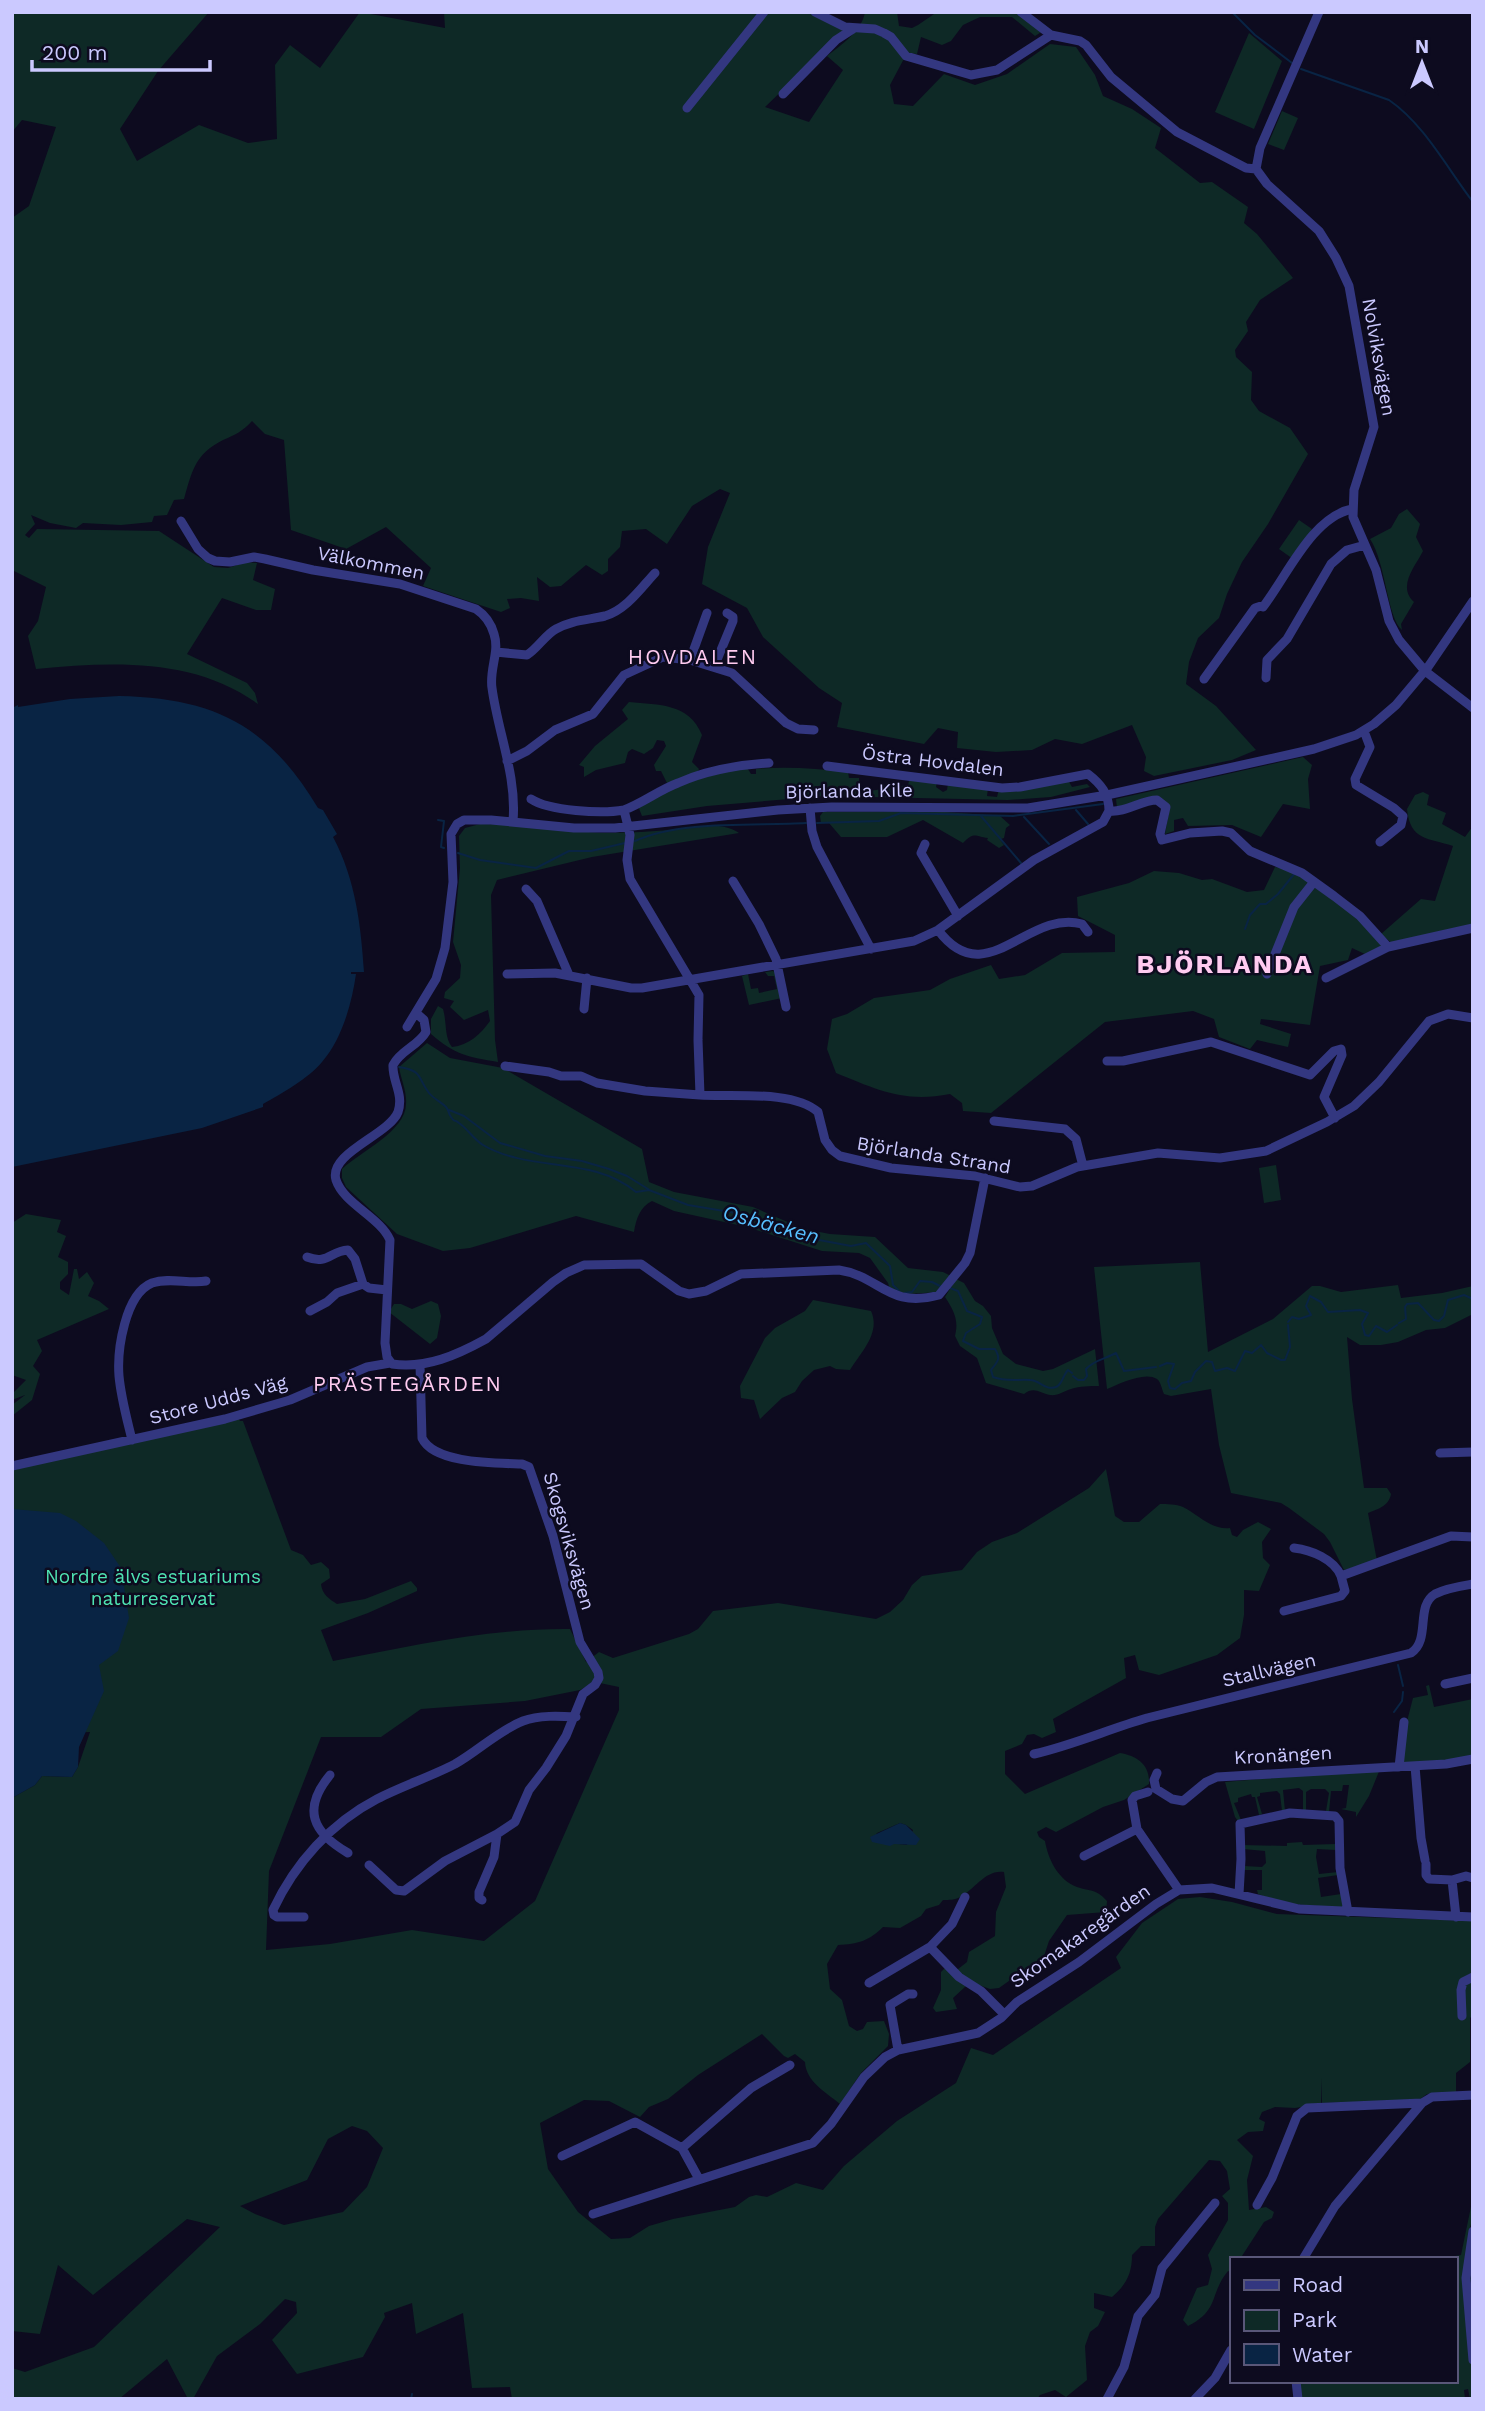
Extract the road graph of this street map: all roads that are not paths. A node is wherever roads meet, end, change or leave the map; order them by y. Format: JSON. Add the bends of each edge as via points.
{"nodes":[{"id":1,"x":764,"y":12,"type":"edge"},
{"id":2,"x":816,"y":12,"type":"edge"},
{"id":3,"x":1021,"y":12,"type":"edge"},
{"id":4,"x":1319,"y":12,"type":"edge"},
{"id":5,"x":1030,"y":15,"type":"edge"},
{"id":6,"x":855,"y":28,"type":"junction"},
{"id":7,"x":1051,"y":35,"type":"junction"},
{"id":8,"x":783,"y":94,"type":"dead end"},
{"id":9,"x":687,"y":108,"type":"dead end"},
{"id":10,"x":1256,"y":169,"type":"junction"},
{"id":11,"x":1352,"y":509,"type":"junction"},
{"id":12,"x":181,"y":521,"type":"dead end"},
{"id":13,"x":1365,"y":545,"type":"junction"},
{"id":14,"x":655,"y":573,"type":"dead end"},
{"id":15,"x":1473,"y":601,"type":"edge"},
{"id":16,"x":707,"y":613,"type":"dead end"},
{"id":17,"x":727,"y":613,"type":"dead end"},
{"id":18,"x":496,"y":652,"type":"junction"},
{"id":19,"x":690,"y":660,"type":"junction"},
{"id":20,"x":714,"y":667,"type":"junction"},
{"id":21,"x":1425,"y":671,"type":"junction"},
{"id":22,"x":1266,"y":678,"type":"dead end"},
{"id":23,"x":1204,"y":679,"type":"dead end"},
{"id":24,"x":1473,"y":708,"type":"edge"},
{"id":25,"x":814,"y":730,"type":"dead end"},
{"id":26,"x":1364,"y":730,"type":"junction"},
{"id":27,"x":508,"y":761,"type":"junction"},
{"id":28,"x":768,"y":763,"type":"dead end"},
{"id":29,"x":827,"y":766,"type":"dead end"},
{"id":30,"x":1107,"y":795,"type":"junction"},
{"id":31,"x":531,"y":799,"type":"dead end"},
{"id":32,"x":810,"y":808,"type":"junction"},
{"id":33,"x":624,"y":810,"type":"junction"},
{"id":34,"x":1109,"y":811,"type":"junction"},
{"id":35,"x":513,"y":821,"type":"junction"},
{"id":36,"x":629,"y":827,"type":"junction"},
{"id":37,"x":1380,"y":842,"type":"dead end"},
{"id":38,"x":925,"y":844,"type":"dead end"},
{"id":39,"x":733,"y":881,"type":"dead end"},
{"id":40,"x":1313,"y":883,"type":"junction"},
{"id":41,"x":526,"y":889,"type":"dead end"},
{"id":42,"x":958,"y":916,"type":"junction"},
{"id":43,"x":1473,"y":928,"type":"edge"},
{"id":44,"x":938,"y":930,"type":"junction"},
{"id":45,"x":1088,"y":932,"type":"dead end"},
{"id":46,"x":1388,"y":947,"type":"junction"},
{"id":47,"x":871,"y":949,"type":"junction"},
{"id":48,"x":778,"y":965,"type":"junction"},
{"id":49,"x":507,"y":974,"type":"dead end"},
{"id":50,"x":1267,"y":974,"type":"dead end"},
{"id":51,"x":569,"y":975,"type":"junction"},
{"id":52,"x":587,"y":978,"type":"junction"},
{"id":53,"x":1326,"y":978,"type":"dead end"},
{"id":54,"x":691,"y":981,"type":"junction"},
{"id":55,"x":786,"y":1007,"type":"dead end"},
{"id":56,"x":584,"y":1009,"type":"dead end"},
{"id":57,"x":416,"y":1013,"type":"junction"},
{"id":58,"x":1473,"y":1018,"type":"edge"},
{"id":59,"x":407,"y":1027,"type":"dead end"},
{"id":60,"x":1107,"y":1060,"type":"dead end"},
{"id":61,"x":505,"y":1066,"type":"dead end"},
{"id":62,"x":701,"y":1095,"type":"junction"},
{"id":63,"x":1335,"y":1118,"type":"junction"},
{"id":64,"x":994,"y":1121,"type":"dead end"},
{"id":65,"x":1083,"y":1166,"type":"junction"},
{"id":66,"x":985,"y":1178,"type":"junction"},
{"id":67,"x":307,"y":1257,"type":"dead end"},
{"id":68,"x":206,"y":1281,"type":"dead end"},
{"id":69,"x":363,"y":1284,"type":"junction"},
{"id":70,"x":387,"y":1290,"type":"junction"},
{"id":71,"x":310,"y":1311,"type":"dead end"},
{"id":72,"x":390,"y":1363,"type":"junction"},
{"id":73,"x":420,"y":1364,"type":"junction"},
{"id":74,"x":132,"y":1440,"type":"junction"},
{"id":75,"x":1473,"y":1452,"type":"edge"},
{"id":76,"x":1440,"y":1453,"type":"dead end"},
{"id":77,"x":12,"y":1466,"type":"edge"},
{"id":78,"x":1473,"y":1537,"type":"edge"},
{"id":79,"x":1294,"y":1548,"type":"dead end"},
{"id":80,"x":1341,"y":1576,"type":"junction"},
{"id":81,"x":1473,"y":1584,"type":"edge"},
{"id":82,"x":1284,"y":1611,"type":"dead end"},
{"id":83,"x":1473,"y":1678,"type":"edge"},
{"id":84,"x":1445,"y":1684,"type":"dead end"},
{"id":85,"x":576,"y":1717,"type":"junction"},
{"id":86,"x":1404,"y":1722,"type":"dead end"},
{"id":87,"x":1034,"y":1754,"type":"dead end"},
{"id":88,"x":1473,"y":1759,"type":"edge"},
{"id":89,"x":1415,"y":1766,"type":"junction"},
{"id":90,"x":1399,"y":1767,"type":"junction"},
{"id":91,"x":1157,"y":1773,"type":"dead end"},
{"id":92,"x":330,"y":1775,"type":"dead end"},
{"id":93,"x":1148,"y":1792,"type":"dead end"},
{"id":94,"x":1137,"y":1829,"type":"junction"},
{"id":95,"x":497,"y":1835,"type":"junction"},
{"id":96,"x":327,"y":1836,"type":"junction"},
{"id":97,"x":348,"y":1853,"type":"dead end"},
{"id":98,"x":1084,"y":1856,"type":"dead end"},
{"id":99,"x":369,"y":1865,"type":"dead end"},
{"id":100,"x":1473,"y":1878,"type":"edge"},
{"id":101,"x":1452,"y":1880,"type":"junction"},
{"id":102,"x":1179,"y":1890,"type":"junction"},
{"id":103,"x":1239,"y":1894,"type":"junction"},
{"id":104,"x":965,"y":1897,"type":"dead end"},
{"id":105,"x":482,"y":1900,"type":"dead end"},
{"id":106,"x":1348,"y":1912,"type":"junction"},
{"id":107,"x":304,"y":1917,"type":"dead end"},
{"id":108,"x":1456,"y":1917,"type":"junction"},
{"id":109,"x":1473,"y":1917,"type":"edge"},
{"id":110,"x":930,"y":1947,"type":"junction"},
{"id":111,"x":1473,"y":1978,"type":"edge"},
{"id":112,"x":869,"y":1983,"type":"dead end"},
{"id":113,"x":913,"y":1994,"type":"dead end"},
{"id":114,"x":1004,"y":2014,"type":"junction"},
{"id":115,"x":1462,"y":2016,"type":"dead end"},
{"id":116,"x":898,"y":2050,"type":"junction"},
{"id":117,"x":790,"y":2065,"type":"dead end"},
{"id":118,"x":1473,"y":2095,"type":"edge"},
{"id":119,"x":1422,"y":2104,"type":"junction"},
{"id":120,"x":682,"y":2148,"type":"junction"},
{"id":121,"x":562,"y":2156,"type":"dead end"},
{"id":122,"x":699,"y":2179,"type":"junction"},
{"id":123,"x":1215,"y":2203,"type":"dead end"},
{"id":124,"x":1257,"y":2204,"type":"dead end"},
{"id":125,"x":593,"y":2214,"type":"dead end"},
{"id":126,"x":1473,"y":2231,"type":"edge"},
{"id":127,"x":1304,"y":2257,"type":"edge"},
{"id":128,"x":1230,"y":2352,"type":"edge"},
{"id":129,"x":1473,"y":2360,"type":"edge"},
{"id":130,"x":1107,"y":2399,"type":"edge"},
{"id":131,"x":1195,"y":2399,"type":"edge"}],
"edges":[{"from":1,"to":9,"type":"street"},
{"from":2,"to":6,"type":"street"},
{"from":3,"to":5,"type":"street"},
{"from":4,"to":10,"type":"street","via":[[1260,148]]},
{"from":5,"to":7,"type":"street"},
{"from":6,"to":7,"type":"street","via":[[875,29],[891,37],[906,55],[971,75],[997,70]]},
{"from":6,"to":8,"type":"street","via":[[836,40]]},
{"from":7,"to":10,"type":"street","via":[[1086,45],[1111,77],[1187,138]]},
{"from":10,"to":11,"type":"street","name":"Nolviksvägen","via":[[1319,232],[1349,286],[1374,426]]},
{"from":11,"to":13,"type":"street","name":"Nolviksvägen"},
{"from":11,"to":23,"type":"street","via":[[1313,532],[1264,606],[1255,608]]},
{"from":12,"to":18,"type":"street","name":"Välkommen","via":[[198,549],[215,561],[265,559],[400,584],[476,609],[491,625]]},
{"from":13,"to":21,"type":"street","name":"Nolviksvägen","via":[[1393,630]]},
{"from":13,"to":22,"type":"street","via":[[1347,550],[1331,564],[1287,639],[1267,660]]},
{"from":14,"to":18,"type":"street","via":[[629,601],[606,615],[555,629],[527,654]]},
{"from":15,"to":21,"type":"street","name":"Björlanda Kile"},
{"from":16,"to":19,"type":"street"},
{"from":17,"to":20,"type":"street","via":[[733,621]]},
{"from":18,"to":27,"type":"street","name":"Välkommen","via":[[492,688]]},
{"from":19,"to":20,"type":"street"},
{"from":19,"to":27,"type":"street","via":[[663,657],[624,675],[593,714],[555,730]]},
{"from":20,"to":25,"type":"street","via":[[733,673],[786,723]]},
{"from":21,"to":24,"type":"street","name":"Nolviksvägen"},
{"from":21,"to":26,"type":"street","name":"Björlanda Kile","via":[[1387,714]]},
{"from":26,"to":30,"type":"street","name":"Björlanda Kile","via":[[1329,745]]},
{"from":26,"to":37,"type":"street","via":[[1370,747],[1354,782],[1399,812],[1404,821]]},
{"from":27,"to":35,"type":"street","name":"Välkommen"},
{"from":28,"to":33,"type":"street","via":[[737,765],[696,776]]},
{"from":29,"to":30,"type":"street","name":"Östra Hovdalen","via":[[1002,788],[1088,774]]},
{"from":30,"to":32,"type":"street","name":"Björlanda Kile","via":[[1028,808]]},
{"from":30,"to":34,"type":"street"},
{"from":31,"to":33,"type":"street","via":[[580,810]]},
{"from":32,"to":36,"type":"street","name":"Björlanda Kile"},
{"from":32,"to":47,"type":"street","via":[[817,847]]},
{"from":33,"to":36,"type":"street"},
{"from":34,"to":40,"type":"street","via":[[1153,799],[1162,801],[1167,811],[1160,834],[1163,840],[1190,833],[1230,833],[1250,851],[1302,873]]},
{"from":34,"to":42,"type":"street","via":[[1102,822],[1034,860]]},
{"from":35,"to":36,"type":"street","name":"Björlanda Kile","via":[[589,829]]},
{"from":35,"to":57,"type":"street","name":"Björlanda Kile","via":[[464,821],[452,831],[453,882],[445,948],[436,979]]},
{"from":36,"to":54,"type":"street","via":[[630,879]]},
{"from":38,"to":42,"type":"street","via":[[920,853]]},
{"from":39,"to":48,"type":"street"},
{"from":40,"to":46,"type":"street","via":[[1360,916]]},
{"from":40,"to":50,"type":"street","via":[[1294,907]]},
{"from":41,"to":51,"type":"street","via":[[537,901]]},
{"from":42,"to":44,"type":"street"},
{"from":43,"to":46,"type":"street"},
{"from":44,"to":45,"type":"street","via":[[963,950],[982,955],[1059,924],[1082,924]]},
{"from":44,"to":47,"type":"street","via":[[914,942]]},
{"from":46,"to":53,"type":"street"},
{"from":47,"to":48,"type":"street"},
{"from":48,"to":54,"type":"street"},
{"from":48,"to":55,"type":"street"},
{"from":49,"to":51,"type":"street"},
{"from":51,"to":52,"type":"street"},
{"from":52,"to":54,"type":"street","via":[[635,989]]},
{"from":52,"to":56,"type":"street"},
{"from":54,"to":62,"type":"street","via":[[700,1000]]},
{"from":57,"to":59,"type":"street","name":"Björlanda Kile"},
{"from":57,"to":70,"type":"street","via":[[425,1022],[426,1032],[393,1065],[400,1095],[396,1115],[348,1154],[335,1172],[342,1190],[389,1237]]},
{"from":58,"to":63,"type":"street","name":"Björlanda Strand","via":[[1448,1014],[1429,1021],[1367,1096]]},
{"from":60,"to":63,"type":"street","via":[[1211,1042],[1310,1075],[1341,1049],[1324,1097]]},
{"from":61,"to":62,"type":"street","name":"Björlanda Strand","via":[[581,1076],[660,1094]]},
{"from":62,"to":66,"type":"street","name":"Björlanda Strand","via":[[803,1103],[818,1112],[825,1140],[840,1156],[902,1169]]},
{"from":63,"to":65,"type":"street","name":"Björlanda Strand","via":[[1250,1155],[1220,1158],[1158,1153]]},
{"from":64,"to":65,"type":"street","via":[[1065,1129],[1076,1139]]},
{"from":65,"to":66,"type":"street","name":"Björlanda Strand","via":[[1032,1186]]},
{"from":66,"to":73,"type":"street","name":"Store Udds Väg","via":[[970,1253],[940,1295],[898,1296],[839,1269],[741,1274],[689,1294],[641,1264],[578,1267],[553,1282],[486,1339]]},
{"from":67,"to":69,"type":"street","via":[[321,1261],[348,1250]]},
{"from":68,"to":74,"type":"street","name":"Store Udds Väg","via":[[156,1282],[130,1306],[119,1375]]},
{"from":69,"to":70,"type":"street"},
{"from":69,"to":71,"type":"street","via":[[337,1293]]},
{"from":70,"to":72,"type":"street","via":[[385,1343]]},
{"from":72,"to":73,"type":"street","name":"Store Udds Väg"},
{"from":72,"to":74,"type":"street","name":"Store Udds Väg","via":[[351,1373],[274,1406]]},
{"from":73,"to":85,"type":"street","name":"Skogsviksvägen","via":[[422,1438],[429,1448],[460,1459],[523,1464],[530,1470],[555,1542],[580,1642],[599,1674],[598,1682],[583,1694]]},
{"from":74,"to":77,"type":"street","name":"Store Udds Väg"},
{"from":75,"to":76,"type":"street"},
{"from":78,"to":80,"type":"street","via":[[1451,1536]]},
{"from":79,"to":80,"type":"street","via":[[1336,1565]]},
{"from":80,"to":82,"type":"street","via":[[1345,1591],[1341,1596]]},
{"from":81,"to":87,"type":"street","name":"Stallvägen","via":[[1431,1597],[1419,1645],[1411,1653],[1147,1718]]},
{"from":83,"to":84,"type":"street"},
{"from":85,"to":95,"type":"street","name":"Skogsviksvägen","via":[[525,1797],[518,1817]]},
{"from":85,"to":96,"type":"street","via":[[521,1722],[455,1764],[366,1805]]},
{"from":86,"to":90,"type":"street"},
{"from":88,"to":89,"type":"street","name":"Kronängen"},
{"from":89,"to":90,"type":"street","name":"Kronängen"},
{"from":89,"to":101,"type":"street","via":[[1426,1875]]},
{"from":90,"to":91,"type":"street","name":"Kronängen","via":[[1217,1777],[1183,1801],[1156,1789]]},
{"from":92,"to":96,"type":"street","via":[[316,1795],[313,1815]]},
{"from":93,"to":94,"type":"street","via":[[1132,1800]]},
{"from":94,"to":98,"type":"street"},
{"from":94,"to":102,"type":"street","name":"Skomakaregården"},
{"from":95,"to":99,"type":"street","name":"Skogsviksvägen","via":[[452,1857],[404,1891],[396,1890]]},
{"from":95,"to":105,"type":"street","via":[[490,1869],[479,1892]]},
{"from":96,"to":97,"type":"street"},
{"from":96,"to":107,"type":"street","via":[[290,1877],[273,1910],[277,1917]]},
{"from":100,"to":101,"type":"street"},
{"from":101,"to":108,"type":"street"},
{"from":102,"to":103,"type":"street","name":"Skomakaregården","via":[[1213,1888]]},
{"from":102,"to":114,"type":"street","name":"Skomakaregården"},
{"from":103,"to":106,"type":"street","name":"Skomakaregården","via":[[1284,1907]]},
{"from":103,"to":106,"type":"street","via":[[1240,1824],[1290,1813],[1335,1816]]},
{"from":104,"to":110,"type":"street","via":[[952,1924]]},
{"from":106,"to":108,"type":"street","name":"Skomakaregården"},
{"from":108,"to":109,"type":"street","name":"Skomakaregården"},
{"from":110,"to":112,"type":"street"},
{"from":110,"to":114,"type":"street","name":"Skomakaregården"},
{"from":111,"to":115,"type":"street","via":[[1463,1982]]},
{"from":113,"to":116,"type":"street","via":[[890,2005]]},
{"from":114,"to":116,"type":"street","name":"Skomakaregården","via":[[974,2035]]},
{"from":116,"to":122,"type":"street","name":"Skomakaregården","via":[[864,2077],[813,2143]]},
{"from":117,"to":120,"type":"street","via":[[751,2088]]},
{"from":118,"to":119,"type":"street","via":[[1433,2097]]},
{"from":119,"to":124,"type":"street","via":[[1302,2110]]},
{"from":119,"to":127,"type":"street","via":[[1335,2206]]},
{"from":120,"to":121,"type":"street","via":[[635,2122]]},
{"from":120,"to":122,"type":"street"},
{"from":122,"to":125,"type":"street","name":"Skomakaregården"},
{"from":123,"to":130,"type":"street","via":[[1162,2268],[1155,2295],[1138,2316],[1124,2367]]},
{"from":126,"to":129,"type":"street","via":[[1466,2278]]},
{"from":128,"to":131,"type":"street","via":[[1215,2378]]}]}
